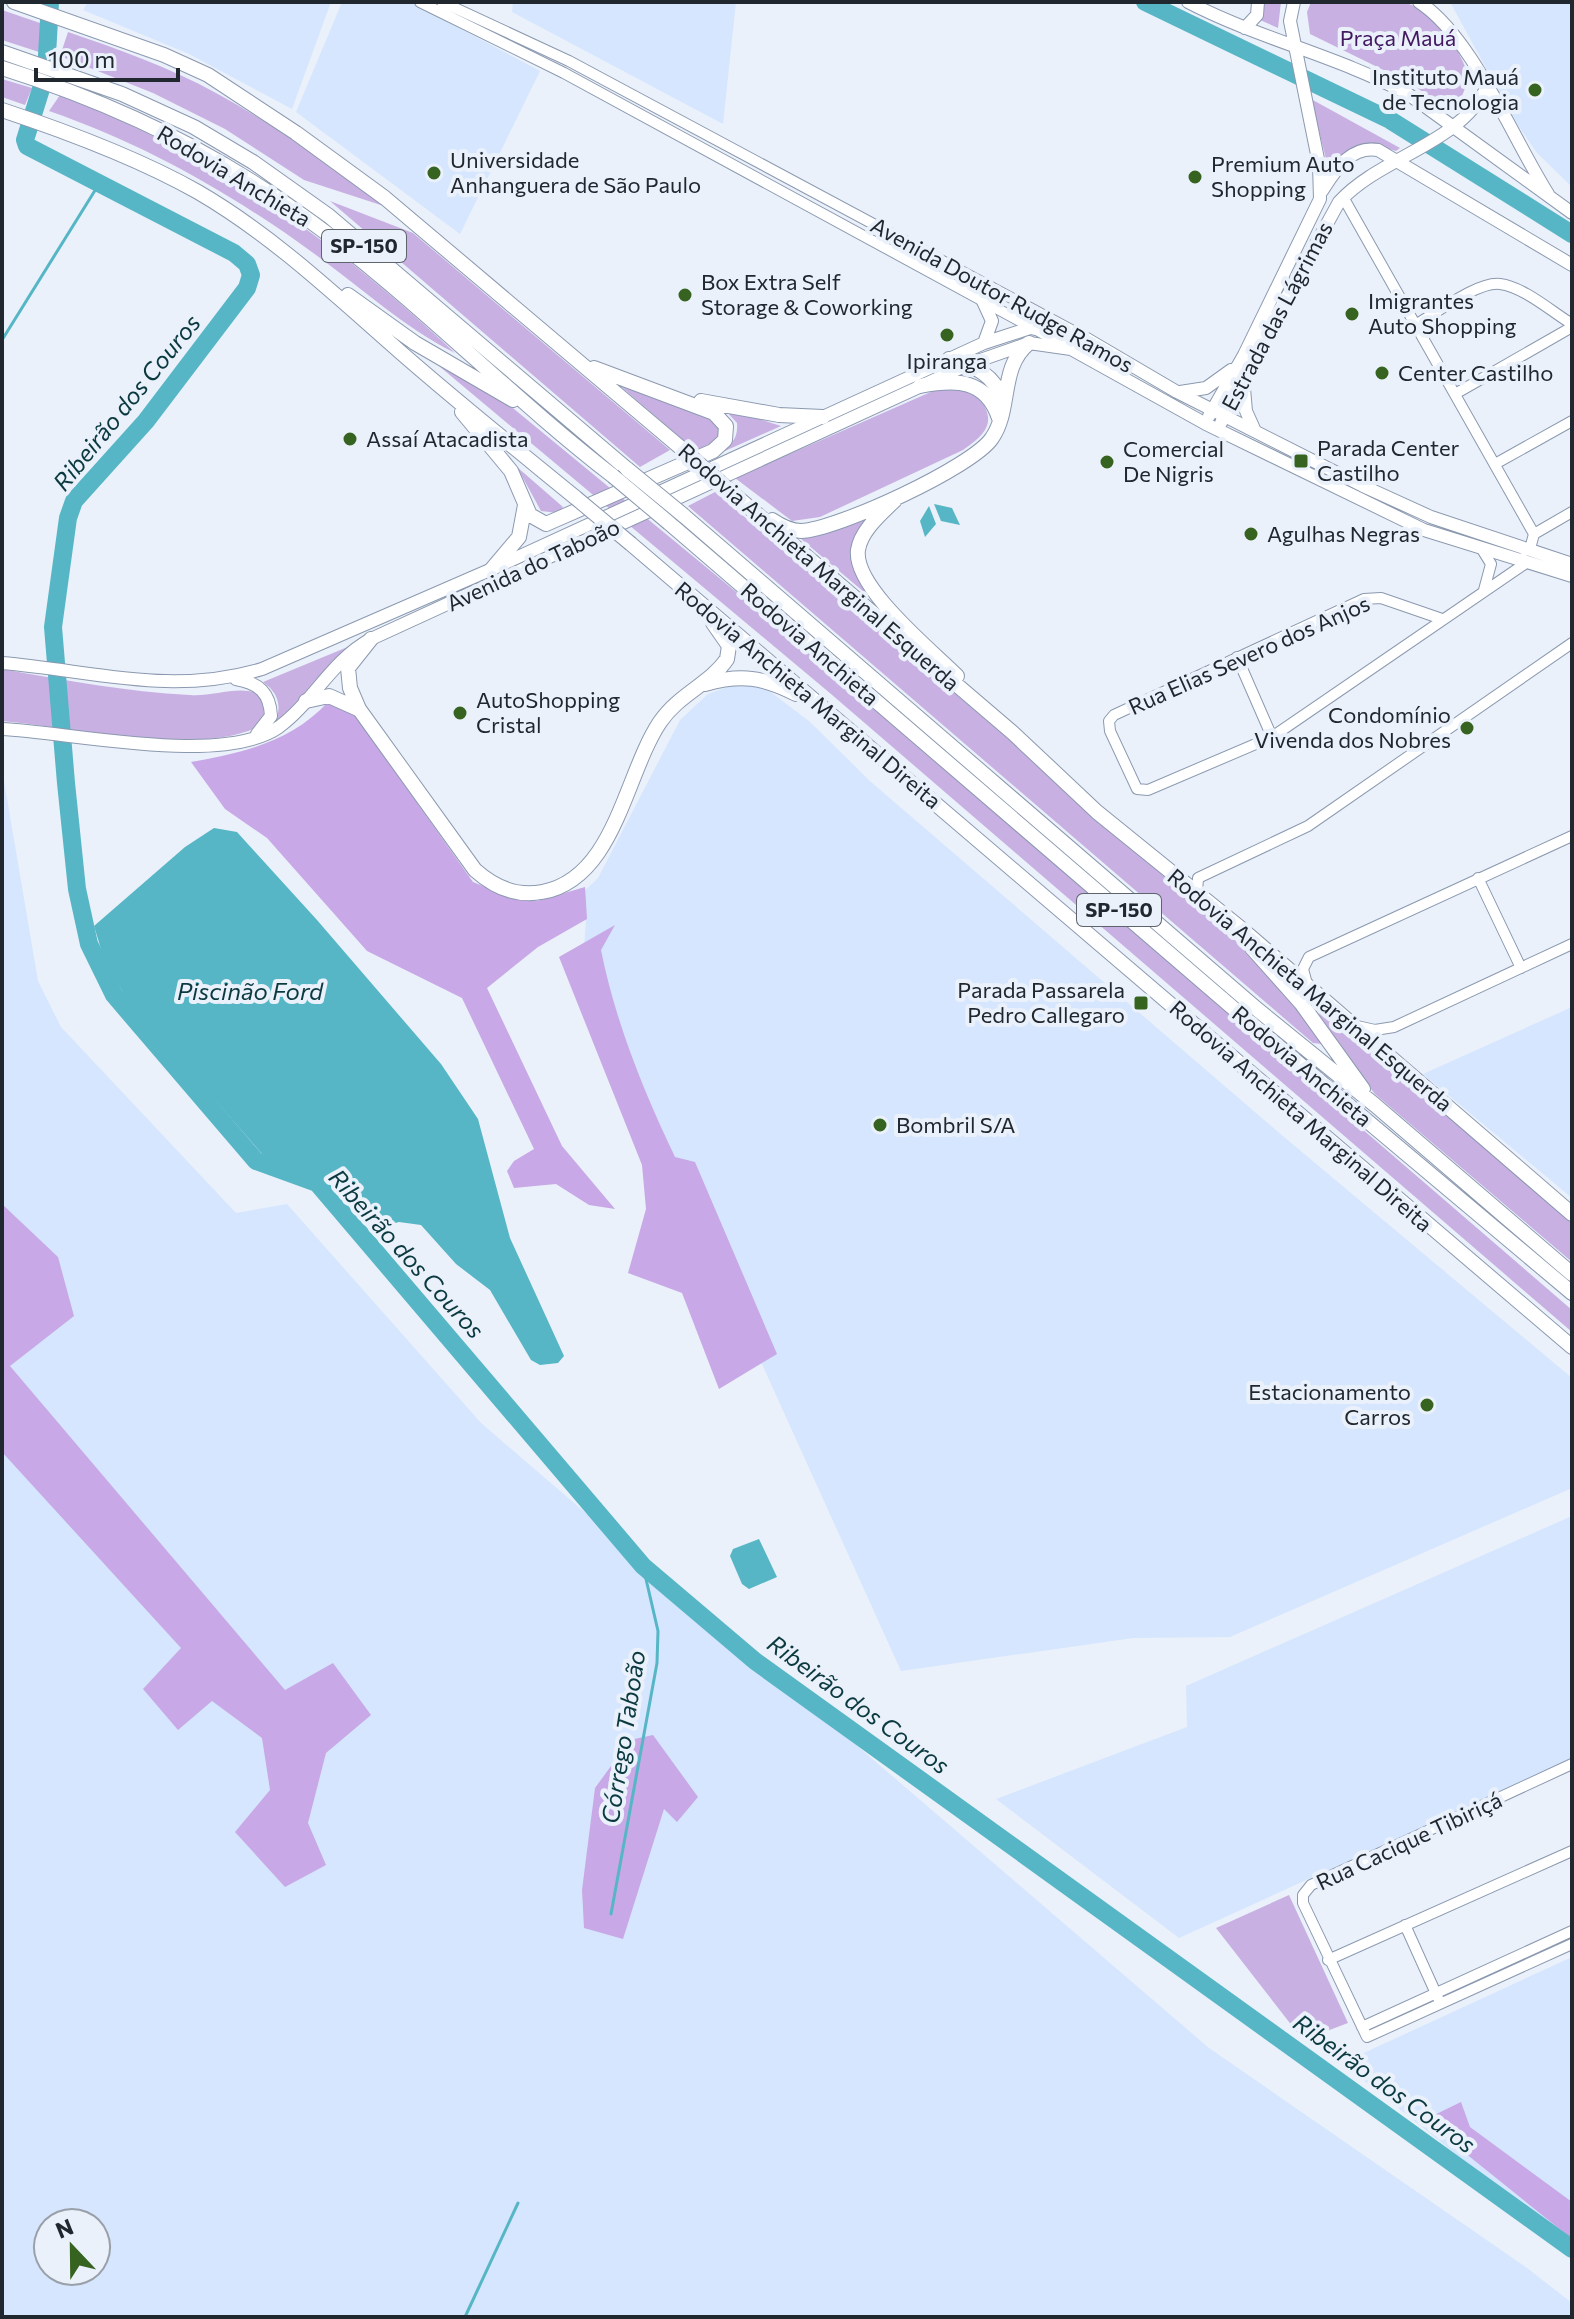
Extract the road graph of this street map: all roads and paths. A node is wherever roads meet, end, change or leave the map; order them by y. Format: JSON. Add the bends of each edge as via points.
{"nodes":[{"id":1,"x":420,"y":2,"type":"edge"},
{"id":2,"x":442,"y":2,"type":"edge"},
{"id":3,"x":1188,"y":2,"type":"edge"},
{"id":4,"x":1258,"y":2,"type":"edge"},
{"id":5,"x":1294,"y":2,"type":"edge"},
{"id":6,"x":1419,"y":2,"type":"edge"},
{"id":7,"x":1439,"y":2,"type":"edge"},
{"id":8,"x":21,"y":4,"type":"edge"},
{"id":9,"x":461,"y":7,"type":"edge"},
{"id":10,"x":1442,"y":19,"type":"junction"},
{"id":11,"x":1245,"y":28,"type":"junction"},
{"id":12,"x":2,"y":52,"type":"edge"},
{"id":13,"x":1297,"y":54,"type":"junction"},
{"id":14,"x":2,"y":68,"type":"edge"},
{"id":15,"x":26,"y":68,"type":"junction"},
{"id":16,"x":1487,"y":87,"type":"junction"},
{"id":17,"x":6,"y":112,"type":"edge"},
{"id":18,"x":1454,"y":125,"type":"junction"},
{"id":19,"x":1401,"y":156,"type":"junction"},
{"id":20,"x":1322,"y":191,"type":"junction"},
{"id":21,"x":1343,"y":197,"type":"junction"},
{"id":22,"x":1552,"y":200,"type":"junction"},
{"id":23,"x":1572,"y":213,"type":"edge"},
{"id":24,"x":295,"y":260,"type":"junction"},
{"id":25,"x":1572,"y":265,"type":"edge"},
{"id":26,"x":980,"y":282,"type":"junction"},
{"id":27,"x":978,"y":296,"type":"junction"},
{"id":28,"x":1415,"y":325,"type":"junction"},
{"id":29,"x":1572,"y":326,"type":"edge"},
{"id":30,"x":1080,"y":335,"type":"junction"},
{"id":31,"x":1029,"y":336,"type":"junction"},
{"id":32,"x":545,"y":337,"type":"junction"},
{"id":33,"x":984,"y":343,"type":"junction"},
{"id":34,"x":1071,"y":349,"type":"joint"},
{"id":35,"x":1244,"y":355,"type":"junction"},
{"id":36,"x":949,"y":359,"type":"junction"},
{"id":37,"x":969,"y":364,"type":"junction"},
{"id":38,"x":1243,"y":376,"type":"junction"},
{"id":39,"x":920,"y":386,"type":"junction"},
{"id":40,"x":1177,"y":392,"type":"junction"},
{"id":41,"x":448,"y":393,"type":"junction"},
{"id":42,"x":1455,"y":394,"type":"junction"},
{"id":43,"x":681,"y":399,"type":"junction"},
{"id":44,"x":1003,"y":401,"type":"junction"},
{"id":45,"x":1218,"y":413,"type":"junction"},
{"id":46,"x":823,"y":417,"type":"junction"},
{"id":47,"x":999,"y":418,"type":"junction"},
{"id":48,"x":1572,"y":421,"type":"edge"},
{"id":49,"x":1206,"y":424,"type":"junction"},
{"id":50,"x":1219,"y":430,"type":"junction"},
{"id":51,"x":559,"y":431,"type":"junction"},
{"id":52,"x":1255,"y":431,"type":"junction"},
{"id":53,"x":1495,"y":464,"type":"junction"},
{"id":54,"x":900,"y":496,"type":"junction"},
{"id":55,"x":525,"y":504,"type":"junction"},
{"id":56,"x":751,"y":509,"type":"junction"},
{"id":57,"x":1572,"y":512,"type":"edge"},
{"id":58,"x":1534,"y":534,"type":"junction"},
{"id":59,"x":1483,"y":551,"type":"junction"},
{"id":60,"x":1526,"y":557,"type":"junction"},
{"id":61,"x":1572,"y":564,"type":"edge"},
{"id":62,"x":492,"y":569,"type":"junction"},
{"id":63,"x":666,"y":574,"type":"junction"},
{"id":64,"x":1572,"y":576,"type":"edge"},
{"id":65,"x":1483,"y":591,"type":"junction"},
{"id":66,"x":1442,"y":619,"type":"junction"},
{"id":67,"x":371,"y":639,"type":"junction"},
{"id":68,"x":1572,"y":643,"type":"edge"},
{"id":69,"x":1237,"y":657,"type":"junction"},
{"id":70,"x":2,"y":663,"type":"edge"},
{"id":71,"x":229,"y":679,"type":"junction"},
{"id":72,"x":693,"y":687,"type":"junction"},
{"id":73,"x":306,"y":701,"type":"junction"},
{"id":74,"x":817,"y":705,"type":"junction"},
{"id":75,"x":359,"y":709,"type":"junction"},
{"id":76,"x":2,"y":729,"type":"edge"},
{"id":77,"x":1013,"y":733,"type":"junction"},
{"id":78,"x":1272,"y":737,"type":"junction"},
{"id":79,"x":252,"y":739,"type":"junction"},
{"id":80,"x":1572,"y":836,"type":"edge"},
{"id":81,"x":1478,"y":878,"type":"junction"},
{"id":82,"x":1197,"y":895,"type":"junction"},
{"id":83,"x":1221,"y":915,"type":"junction"},
{"id":84,"x":1572,"y":944,"type":"edge"},
{"id":85,"x":1521,"y":968,"type":"junction"},
{"id":86,"x":1307,"y":986,"type":"junction"},
{"id":87,"x":1355,"y":1026,"type":"junction"},
{"id":88,"x":1375,"y":1105,"type":"junction"},
{"id":89,"x":1572,"y":1214,"type":"edge"},
{"id":90,"x":1572,"y":1274,"type":"edge"},
{"id":91,"x":1572,"y":1293,"type":"edge"},
{"id":92,"x":1572,"y":1347,"type":"edge"},
{"id":93,"x":1572,"y":1764,"type":"edge"},
{"id":94,"x":1572,"y":1851,"type":"edge"},
{"id":95,"x":1405,"y":1925,"type":"junction"},
{"id":96,"x":1572,"y":1931,"type":"edge"},
{"id":97,"x":1566,"y":1943,"type":"edge"},
{"id":98,"x":1328,"y":1960,"type":"junction"},
{"id":99,"x":1439,"y":1998,"type":"junction"}],
"edges":[{"from":1,"to":27,"type":"street","name":"Avenida Doutor Rudge Ramos","via":[[564,73]]},
{"from":2,"to":9,"type":"street","name":"Avenida Doutor Rudge Ramos"},
{"from":3,"to":11,"type":"main road"},
{"from":4,"to":11,"type":"main road","via":[[1257,15]]},
{"from":5,"to":13,"type":"main road","name":"Estrada das Lágrimas","via":[[1290,21]]},
{"from":6,"to":10,"type":"main road"},
{"from":7,"to":10,"type":"main road"},
{"from":8,"to":32,"type":"highway","name":"Rodovia Anchieta Marginal Esquerda","number":"SP-150","via":[[208,75],[385,198]]},
{"from":9,"to":26,"type":"street","name":"Avenida Doutor Rudge Ramos"},
{"from":10,"to":16,"type":"main road"},
{"from":11,"to":13,"type":"main road"},
{"from":12,"to":15,"type":"highway","name":"Rodovia Anchieta","number":"SP-150"},
{"from":13,"to":18,"type":"main road","via":[[1381,80]]},
{"from":13,"to":20,"type":"main road","name":"Estrada das Lágrimas"},
{"from":14,"to":15,"type":"highway","name":"Rodovia Anchieta","number":"SP-150"},
{"from":15,"to":51,"type":"highway","name":"Rodovia Anchieta","number":"SP-150","via":[[180,140],[297,211]]},
{"from":15,"to":88,"type":"highway","name":"Rodovia Anchieta","number":"SP-150","bridge":true,"via":[[67,73],[194,127],[275,177],[340,226]]},
{"from":16,"to":18,"type":"main road","name":"Estrada das Lágrimas","via":[[1475,107]]},
{"from":16,"to":22,"type":"main road"},
{"from":17,"to":24,"type":"highway","name":"Rodovia Anchieta Marginal Direita","number":"SP-150","via":[[149,167],[198,192]]},
{"from":18,"to":19,"type":"main road","name":"Estrada das Lágrimas"},
{"from":18,"to":22,"type":"main road"},
{"from":19,"to":20,"type":"main road","via":[[1376,149],[1358,151],[1340,165]]},
{"from":19,"to":21,"type":"main road","name":"Estrada das Lágrimas"},
{"from":19,"to":25,"type":"main road"},
{"from":20,"to":35,"type":"main road","name":"Estrada das Lágrimas"},
{"from":21,"to":28,"type":"street"},
{"from":21,"to":38,"type":"main road","name":"Estrada das Lágrimas"},
{"from":22,"to":23,"type":"main road"},
{"from":24,"to":41,"type":"highway","name":"Rodovia Anchieta Marginal Direita","number":"SP-150"},
{"from":24,"to":51,"type":"highway","via":[[415,343]]},
{"from":26,"to":27,"type":"street"},
{"from":26,"to":30,"type":"street","name":"Avenida Doutor Rudge Ramos"},
{"from":27,"to":31,"type":"street","name":"Avenida Doutor Rudge Ramos"},
{"from":27,"to":33,"type":"main road","via":[[992,321]]},
{"from":28,"to":29,"type":"street","via":[[1495,283],[1511,287]]},
{"from":28,"to":42,"type":"street"},
{"from":29,"to":42,"type":"street"},
{"from":30,"to":31,"type":"main road","name":"Avenida do Taboão"},
{"from":30,"to":40,"type":"main road","name":"Avenida Doutor Rudge Ramos"},
{"from":31,"to":33,"type":"main road","name":"Avenida do Taboão"},
{"from":31,"to":34,"type":"main road","name":"Avenida do Taboão"},
{"from":31,"to":37,"type":"main road","name":"Avenida do Taboão"},
{"from":31,"to":44,"type":"highway","via":[[1013,361]]},
{"from":32,"to":43,"type":"highway","via":[[609,377]]},
{"from":32,"to":56,"type":"highway","name":"Rodovia Anchieta Marginal Esquerda","number":"SP-150","bridge":true},
{"from":33,"to":36,"type":"main road","name":"Avenida do Taboão"},
{"from":34,"to":49,"type":"main road","name":"Avenida Doutor Rudge Ramos"},
{"from":35,"to":40,"type":"main road","via":[[1213,385]]},
{"from":35,"to":45,"type":"main road","name":"Estrada das Lágrimas"},
{"from":36,"to":37,"type":"highway"},
{"from":36,"to":46,"type":"main road","name":"Avenida do Taboão"},
{"from":37,"to":39,"type":"main road","name":"Avenida do Taboão"},
{"from":37,"to":44,"type":"highway","via":[[993,381]]},
{"from":38,"to":45,"type":"main road","name":"Estrada das Lágrimas"},
{"from":38,"to":52,"type":"main road","via":[[1246,411]]},
{"from":39,"to":47,"type":"highway","via":[[954,381],[975,385]]},
{"from":39,"to":67,"type":"main road","name":"Avenida do Taboão"},
{"from":40,"to":45,"type":"main road","name":"Avenida Doutor Rudge Ramos"},
{"from":41,"to":55,"type":"highway","via":[[503,460]]},
{"from":41,"to":63,"type":"highway","name":"Rodovia Anchieta Marginal Direita","number":"SP-150","bridge":true},
{"from":42,"to":53,"type":"street"},
{"from":43,"to":46,"type":"highway"},
{"from":43,"to":55,"type":"highway","via":[[722,419],[727,432],[721,446],[555,523],[538,522]]},
{"from":44,"to":47,"type":"highway"},
{"from":45,"to":49,"type":"main road","name":"Estrada das Lágrimas"},
{"from":45,"to":50,"type":"main road","name":"Estrada das Lágrimas"},
{"from":45,"to":52,"type":"main road","name":"Avenida Doutor Rudge Ramos"},
{"from":46,"to":62,"type":"main road","name":"Avenida do Taboão"},
{"from":47,"to":54,"type":"highway","via":[[992,438],[978,453]]},
{"from":48,"to":53,"type":"street"},
{"from":49,"to":50,"type":"main road","name":"Avenida Doutor Rudge Ramos"},
{"from":50,"to":59,"type":"main road","name":"Avenida Doutor Rudge Ramos","via":[[1424,530]]},
{"from":51,"to":91,"type":"highway","name":"Rodovia Anchieta","number":"SP-150","bridge":true},
{"from":52,"to":60,"type":"main road","name":"Avenida Doutor Rudge Ramos"},
{"from":53,"to":58,"type":"street"},
{"from":54,"to":56,"type":"highway","via":[[805,530],[787,528]]},
{"from":54,"to":77,"type":"highway","via":[[860,544],[863,578]]},
{"from":55,"to":62,"type":"highway","via":[[519,537]]},
{"from":56,"to":77,"type":"highway","name":"Rodovia Anchieta Marginal Esquerda","number":"SP-150"},
{"from":57,"to":58,"type":"street"},
{"from":58,"to":60,"type":"street"},
{"from":59,"to":60,"type":"main road","name":"Avenida Doutor Rudge Ramos"},
{"from":59,"to":65,"type":"street","via":[[1491,564]]},
{"from":60,"to":61,"type":"main road","name":"Avenida Doutor Rudge Ramos"},
{"from":60,"to":64,"type":"main road","name":"Avenida Doutor Rudge Ramos"},
{"from":60,"to":65,"type":"street"},
{"from":62,"to":71,"type":"main road","name":"Avenida do Taboão","via":[[295,656]]},
{"from":63,"to":72,"type":"highway","via":[[729,646],[723,666]]},
{"from":63,"to":74,"type":"highway","name":"Rodovia Anchieta Marginal Direita","number":"SP-150"},
{"from":65,"to":66,"type":"street"},
{"from":66,"to":69,"type":"street","name":"Rua Elias Severo dos Anjos","via":[[1371,597]]},
{"from":66,"to":78,"type":"street"},
{"from":67,"to":73,"type":"main road","name":"Avenida do Taboão","via":[[335,666]]},
{"from":67,"to":75,"type":"highway","via":[[348,668]]},
{"from":68,"to":82,"type":"street","via":[[1327,815],[1198,878]]},
{"from":69,"to":78,"type":"street"},
{"from":69,"to":78,"type":"street","name":"Rua Elias Severo dos Anjos","via":[[1114,715],[1108,725],[1139,791]]},
{"from":70,"to":71,"type":"main road","name":"Avenida do Taboão","via":[[175,684]]},
{"from":71,"to":79,"type":"main road","via":[[253,683],[268,696],[271,716]]},
{"from":72,"to":74,"type":"highway","via":[[755,677]]},
{"from":72,"to":75,"type":"highway","via":[[656,728],[597,855],[570,882],[533,894],[496,885],[475,870]]},
{"from":73,"to":75,"type":"highway","via":[[329,696]]},
{"from":73,"to":79,"type":"main road","name":"Avenida do Taboão","via":[[276,729]]},
{"from":74,"to":92,"type":"highway","name":"Rodovia Anchieta Marginal Direita","number":"SP-150"},
{"from":76,"to":79,"type":"main road","name":"Avenida do Taboão","via":[[163,745]]},
{"from":77,"to":82,"type":"highway","name":"Rodovia Anchieta Marginal Esquerda","number":"SP-150"},
{"from":80,"to":81,"type":"street"},
{"from":81,"to":85,"type":"street"},
{"from":81,"to":86,"type":"street","via":[[1309,957],[1303,969]]},
{"from":82,"to":83,"type":"highway","name":"Rodovia Anchieta Marginal Esquerda","number":"SP-150"},
{"from":83,"to":86,"type":"highway","name":"Rodovia Anchieta Marginal Esquerda","number":"SP-150"},
{"from":83,"to":88,"type":"highway","via":[[1301,1003]]},
{"from":84,"to":85,"type":"street"},
{"from":85,"to":87,"type":"street","via":[[1394,1027]]},
{"from":86,"to":87,"type":"highway","name":"Rodovia Anchieta Marginal Esquerda","number":"SP-150"},
{"from":87,"to":89,"type":"highway","name":"Rodovia Anchieta Marginal Esquerda","number":"SP-150"},
{"from":88,"to":90,"type":"highway","name":"Rodovia Anchieta","number":"SP-150"},
{"from":93,"to":98,"type":"street","name":"Rua Cacique Tibiriçá","via":[[1311,1885],[1303,1903]]},
{"from":94,"to":95,"type":"street"},
{"from":95,"to":98,"type":"street"},
{"from":95,"to":99,"type":"street"},
{"from":96,"to":97,"type":"street"},
{"from":97,"to":99,"type":"street"},
{"from":98,"to":99,"type":"street","name":"Rua Cacique Tibiriçá","via":[[1364,2032]]}]}
